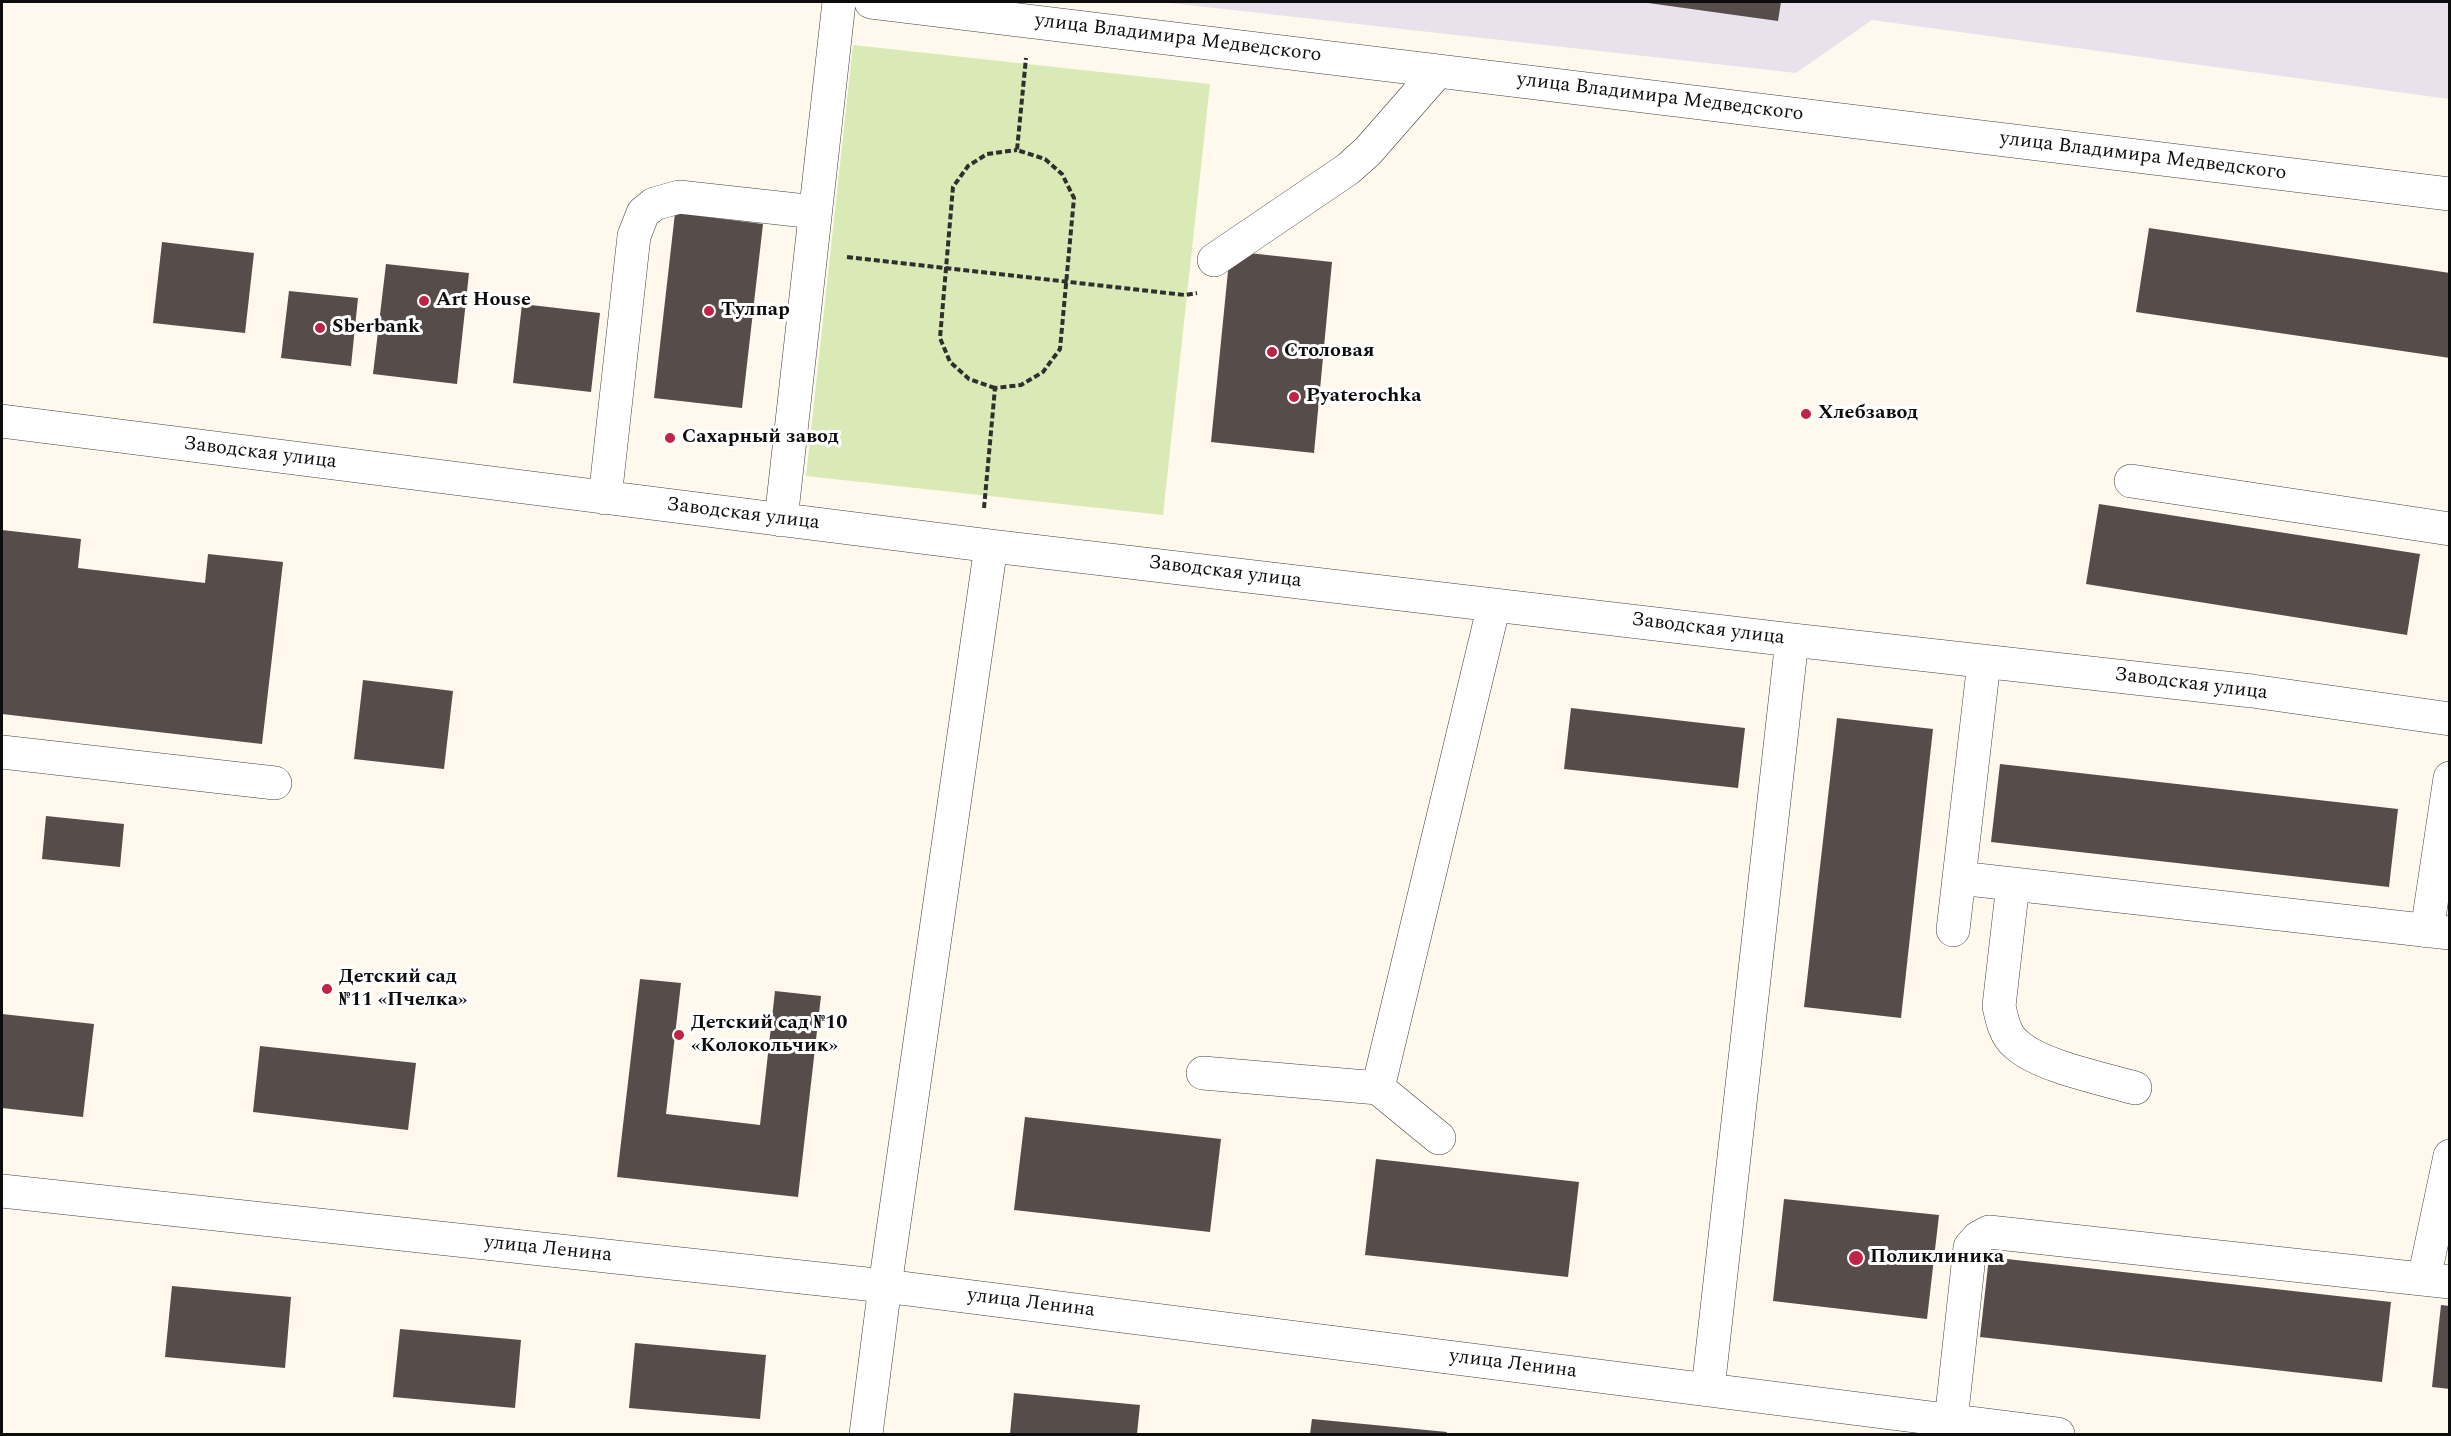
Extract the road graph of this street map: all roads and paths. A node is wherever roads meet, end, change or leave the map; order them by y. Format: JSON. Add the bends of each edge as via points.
{"nodes":[{"id":1,"x":839,"y":2,"type":"edge"},
{"id":2,"x":871,"y":2,"type":"edge"},
{"id":3,"x":1029,"y":21,"type":"junction"},
{"id":4,"x":1438,"y":71,"type":"junction"},
{"id":5,"x":1017,"y":150,"type":"junction"},
{"id":6,"x":2450,"y":194,"type":"edge"},
{"id":7,"x":815,"y":212,"type":"junction"},
{"id":8,"x":811,"y":253,"type":"junction"},
{"id":9,"x":1214,"y":260,"type":"joint"},
{"id":10,"x":945,"y":269,"type":"junction"},
{"id":11,"x":1066,"y":282,"type":"junction"},
{"id":12,"x":995,"y":388,"type":"junction"},
{"id":13,"x":2,"y":421,"type":"edge"},
{"id":14,"x":2131,"y":481,"type":"dead end"},
{"id":15,"x":605,"y":498,"type":"junction"},
{"id":16,"x":781,"y":520,"type":"junction"},
{"id":17,"x":2450,"y":529,"type":"edge"},
{"id":18,"x":986,"y":546,"type":"junction"},
{"id":19,"x":1494,"y":605,"type":"junction"},
{"id":20,"x":1792,"y":640,"type":"junction"},
{"id":21,"x":1984,"y":662,"type":"junction"},
{"id":22,"x":2450,"y":719,"type":"edge"},
{"id":23,"x":2,"y":752,"type":"edge"},
{"id":24,"x":2450,"y":778,"type":"edge"},
{"id":25,"x":275,"y":783,"type":"dead end"},
{"id":26,"x":1959,"y":878,"type":"junction"},
{"id":27,"x":2013,"y":884,"type":"junction"},
{"id":28,"x":1953,"y":930,"type":"dead end"},
{"id":29,"x":2438,"y":932,"type":"edge"},
{"id":30,"x":1203,"y":1073,"type":"dead end"},
{"id":31,"x":1378,"y":1088,"type":"junction"},
{"id":32,"x":2135,"y":1088,"type":"dead end"},
{"id":33,"x":1439,"y":1138,"type":"dead end"},
{"id":34,"x":2450,"y":1155,"type":"edge"},
{"id":35,"x":2,"y":1191,"type":"edge"},
{"id":36,"x":2437,"y":1280,"type":"edge"},
{"id":37,"x":885,"y":1286,"type":"junction"},
{"id":38,"x":1708,"y":1389,"type":"junction"},
{"id":39,"x":1951,"y":1421,"type":"junction"},
{"id":40,"x":866,"y":1434,"type":"edge"},
{"id":41,"x":2058,"y":1434,"type":"edge"}],
"edges":[{"from":1,"to":7,"type":"street"},
{"from":2,"to":3,"type":"street","name":"улица Владимира Медведского"},
{"from":3,"to":4,"type":"street","name":"улица Владимира Медведского"},
{"from":3,"to":5,"type":"path"},
{"from":4,"to":6,"type":"street","name":"улица Владимира Медведского"},
{"from":4,"to":9,"type":"street","via":[[1348,169]]},
{"from":5,"to":10,"type":"path","via":[[987,154],[968,166],[953,187]]},
{"from":5,"to":11,"type":"path","via":[[1045,159],[1062,174],[1074,198]]},
{"from":7,"to":8,"type":"street"},
{"from":7,"to":15,"type":"street","via":[[679,197],[654,204],[643,213],[634,236]]},
{"from":8,"to":10,"type":"path"},
{"from":8,"to":16,"type":"street"},
{"from":9,"to":11,"type":"path","via":[[1212,278],[1195,294]]},
{"from":10,"to":11,"type":"path"},
{"from":10,"to":12,"type":"path","via":[[939,338],[956,368],[969,379]]},
{"from":11,"to":12,"type":"path","via":[[1060,349],[1043,372],[1021,385]]},
{"from":12,"to":18,"type":"path"},
{"from":13,"to":15,"type":"street","name":"Заводская улица"},
{"from":14,"to":17,"type":"street"},
{"from":15,"to":16,"type":"street","name":"Заводская улица"},
{"from":16,"to":18,"type":"street","name":"Заводская улица"},
{"from":18,"to":19,"type":"street","name":"Заводская улица"},
{"from":18,"to":37,"type":"street"},
{"from":19,"to":20,"type":"street","name":"Заводская улица"},
{"from":19,"to":31,"type":"street"},
{"from":20,"to":21,"type":"street","name":"Заводская улица"},
{"from":20,"to":38,"type":"street"},
{"from":21,"to":22,"type":"street","name":"Заводская улица","via":[[2252,691]]},
{"from":21,"to":26,"type":"street"},
{"from":23,"to":25,"type":"street"},
{"from":24,"to":29,"type":"street"},
{"from":26,"to":27,"type":"street"},
{"from":26,"to":28,"type":"street"},
{"from":27,"to":29,"type":"street"},
{"from":27,"to":32,"type":"street","via":[[1999,1006],[2003,1024],[2014,1043],[2030,1055]]},
{"from":30,"to":31,"type":"street"},
{"from":31,"to":33,"type":"street"},
{"from":34,"to":36,"type":"street"},
{"from":35,"to":37,"type":"street","name":"улица Ленина"},
{"from":36,"to":39,"type":"street","via":[[1989,1232],[1970,1247]]},
{"from":37,"to":38,"type":"street","name":"улица Ленина"},
{"from":37,"to":40,"type":"street"},
{"from":38,"to":39,"type":"street","name":"улица Ленина"},
{"from":39,"to":41,"type":"street","name":"улица Ленина"}]}
